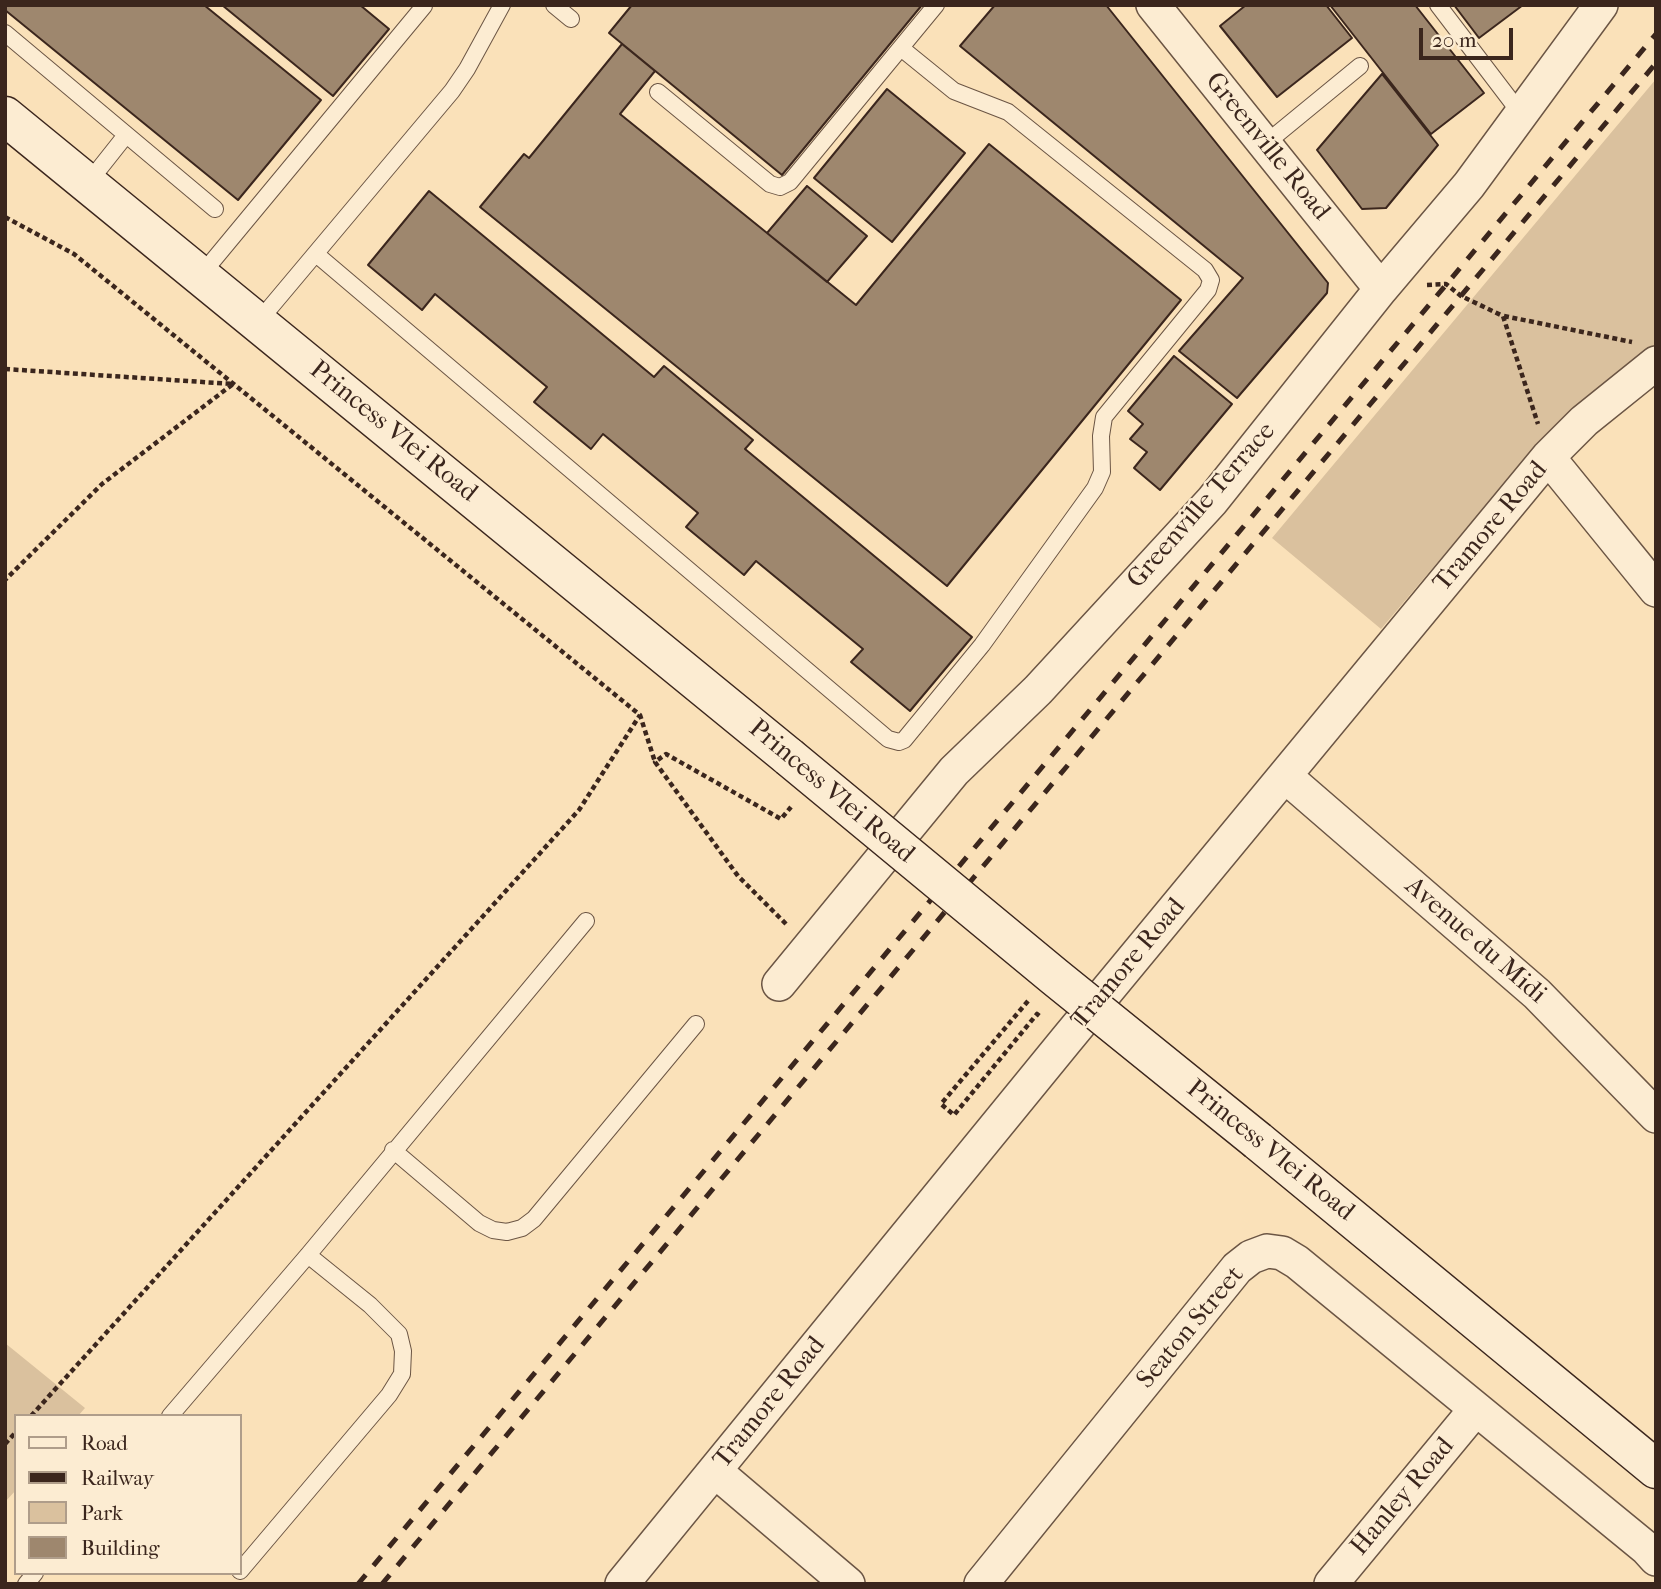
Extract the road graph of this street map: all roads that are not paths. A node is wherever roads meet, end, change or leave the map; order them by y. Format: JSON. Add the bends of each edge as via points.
{"nodes":[{"id":1,"x":502,"y":5,"type":"edge"},
{"id":2,"x":554,"y":5,"type":"edge"},
{"id":3,"x":936,"y":5,"type":"edge"},
{"id":4,"x":1153,"y":5,"type":"edge"},
{"id":5,"x":1438,"y":5,"type":"edge"},
{"id":6,"x":424,"y":6,"type":"edge"},
{"id":7,"x":1592,"y":9,"type":"edge"},
{"id":8,"x":571,"y":19,"type":"dead end"},
{"id":9,"x":5,"y":33,"type":"edge"},
{"id":10,"x":901,"y":48,"type":"junction"},
{"id":11,"x":1360,"y":66,"type":"dead end"},
{"id":12,"x":658,"y":92,"type":"dead end"},
{"id":13,"x":1521,"y":114,"type":"junction"},
{"id":14,"x":5,"y":117,"type":"edge"},
{"id":15,"x":126,"y":135,"type":"junction"},
{"id":16,"x":1265,"y":144,"type":"junction"},
{"id":17,"x":88,"y":183,"type":"junction"},
{"id":18,"x":215,"y":209,"type":"dead end"},
{"id":19,"x":316,"y":254,"type":"junction"},
{"id":20,"x":201,"y":275,"type":"junction"},
{"id":21,"x":1381,"y":289,"type":"junction"},
{"id":22,"x":258,"y":322,"type":"junction"},
{"id":23,"x":1649,"y":354,"type":"edge"},
{"id":24,"x":1548,"y":457,"type":"junction"},
{"id":25,"x":1656,"y":590,"type":"edge"},
{"id":26,"x":1285,"y":776,"type":"junction"},
{"id":27,"x":586,"y":921,"type":"dead end"},
{"id":28,"x":779,"y":984,"type":"dead end"},
{"id":29,"x":696,"y":1024,"type":"dead end"},
{"id":30,"x":1656,"y":1116,"type":"edge"},
{"id":31,"x":393,"y":1150,"type":"junction"},
{"id":32,"x":307,"y":1255,"type":"junction"},
{"id":33,"x":1475,"y":1410,"type":"junction"},
{"id":34,"x":172,"y":1414,"type":"edge"},
{"id":35,"x":1656,"y":1469,"type":"edge"},
{"id":36,"x":715,"y":1471,"type":"junction"},
{"id":37,"x":1656,"y":1559,"type":"edge"},
{"id":38,"x":242,"y":1568,"type":"edge"},
{"id":39,"x":622,"y":1584,"type":"edge"},
{"id":40,"x":848,"y":1584,"type":"edge"},
{"id":41,"x":981,"y":1584,"type":"edge"},
{"id":42,"x":1331,"y":1584,"type":"edge"}],
"edges":[{"from":1,"to":19,"type":"lane","via":[[452,91]]},
{"from":2,"to":8,"type":"lane"},
{"from":3,"to":10,"type":"lane"},
{"from":4,"to":16,"type":"street","name":"Greenville Road"},
{"from":5,"to":13,"type":"lane"},
{"from":6,"to":20,"type":"lane"},
{"from":7,"to":13,"type":"street","name":"Greenville Terrace"},
{"from":9,"to":15,"type":"lane"},
{"from":10,"to":12,"type":"lane","via":[[790,182],[780,187],[770,184]]},
{"from":10,"to":19,"type":"lane","via":[[954,91],[1007,112],[1206,270],[1211,280],[1208,290],[1104,417],[1102,472],[1096,488],[982,645],[899,742],[888,738]]},
{"from":11,"to":16,"type":"lane"},
{"from":13,"to":21,"type":"street","name":"Greenville Terrace","via":[[1469,185]]},
{"from":14,"to":17,"type":"street","name":"Princess Vlei Road"},
{"from":15,"to":17,"type":"lane"},
{"from":15,"to":18,"type":"lane"},
{"from":16,"to":21,"type":"street","name":"Greenville Road"},
{"from":17,"to":20,"type":"street","name":"Princess Vlei Road"},
{"from":19,"to":22,"type":"lane"},
{"from":20,"to":22,"type":"street","name":"Princess Vlei Road"},
{"from":21,"to":28,"type":"street","name":"Greenville Terrace","via":[[1212,501],[1038,690],[954,771]]},
{"from":22,"to":35,"type":"street","name":"Princess Vlei Road","bridge":true},
{"from":23,"to":24,"type":"street","name":"Tramore Road"},
{"from":24,"to":25,"type":"street"},
{"from":24,"to":26,"type":"street","name":"Tramore Road"},
{"from":26,"to":30,"type":"street","name":"Avenue du Midi","via":[[1537,994]]},
{"from":26,"to":36,"type":"street","name":"Tramore Road"},
{"from":27,"to":31,"type":"lane"},
{"from":29,"to":31,"type":"lane","via":[[522,1228],[507,1232],[479,1223]]},
{"from":31,"to":32,"type":"lane"},
{"from":32,"to":34,"type":"lane"},
{"from":32,"to":38,"type":"lane","via":[[399,1334],[401,1374],[389,1395]]},
{"from":33,"to":37,"type":"street","name":"Seaton Street"},
{"from":33,"to":41,"type":"street","name":"Seaton Street","via":[[1297,1262],[1267,1251],[1237,1268]]},
{"from":33,"to":42,"type":"street","name":"Hanley Road"},
{"from":36,"to":39,"type":"street","name":"Tramore Road"},
{"from":36,"to":40,"type":"street"}]}
